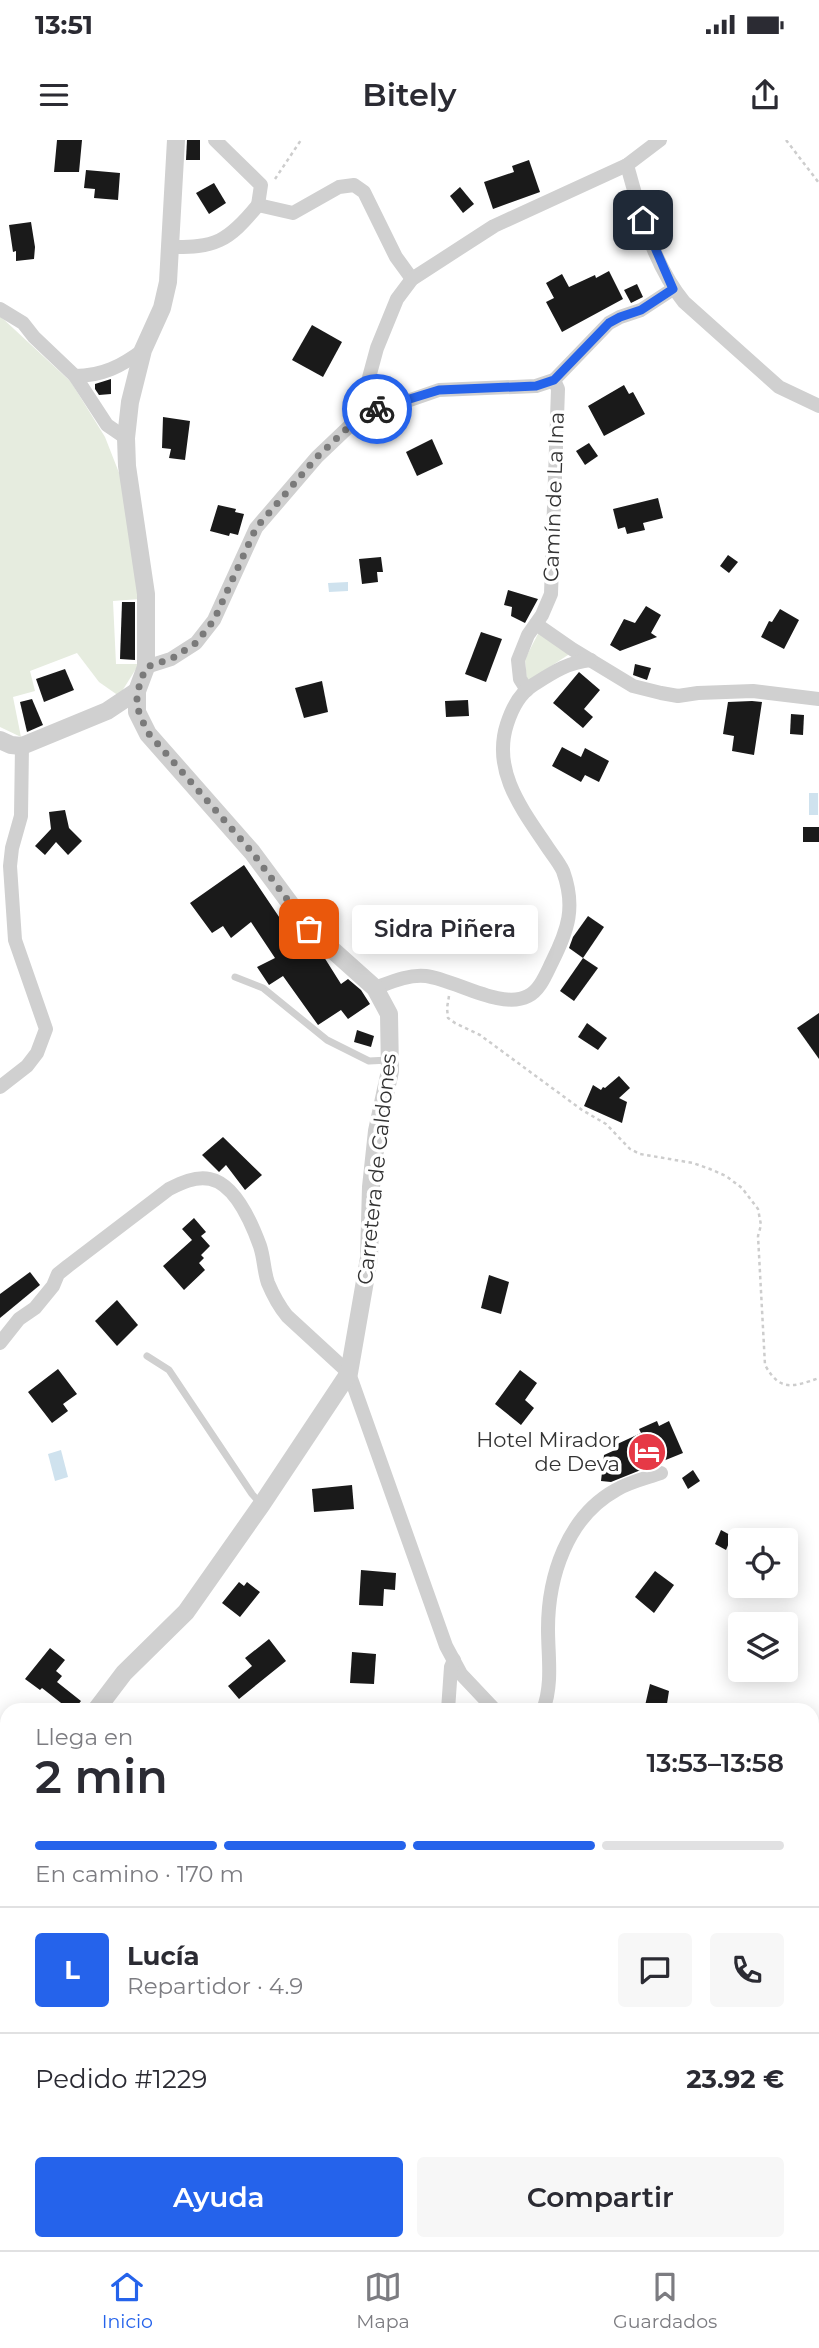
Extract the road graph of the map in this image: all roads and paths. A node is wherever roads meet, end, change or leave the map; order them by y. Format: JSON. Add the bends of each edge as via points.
{"nodes":[{"id":1,"x":176,"y":140,"type":"edge"},
{"id":2,"x":215,"y":140,"type":"edge"},
{"id":3,"x":301,"y":140,"type":"edge"},
{"id":4,"x":660,"y":140,"type":"edge"},
{"id":5,"x":786,"y":140,"type":"edge"},
{"id":6,"x":627,"y":165,"type":"junction"},
{"id":7,"x":819,"y":183,"type":"edge"},
{"id":8,"x":258,"y":205,"type":"junction"},
{"id":9,"x":169,"y":247,"type":"junction"},
{"id":10,"x":412,"y":279,"type":"junction"},
{"id":11,"x":673,"y":289,"type":"junction"},
{"id":12,"x":0,"y":309,"type":"edge"},
{"id":13,"x":143,"y":350,"type":"junction"},
{"id":14,"x":75,"y":376,"type":"junction"},
{"id":15,"x":554,"y":380,"type":"junction"},
{"id":16,"x":819,"y":406,"type":"edge"},
{"id":17,"x":358,"y":418,"type":"junction"},
{"id":18,"x":126,"y":438,"type":"junction"},
{"id":19,"x":536,"y":624,"type":"junction"},
{"id":20,"x":591,"y":660,"type":"junction"},
{"id":21,"x":146,"y":667,"type":"junction"},
{"id":22,"x":527,"y":690,"type":"junction"},
{"id":23,"x":137,"y":691,"type":"junction"},
{"id":24,"x":819,"y":699,"type":"edge"},
{"id":25,"x":0,"y":740,"type":"edge"},
{"id":26,"x":22,"y":746,"type":"junction"},
{"id":27,"x":235,"y":977,"type":"dead end"},
{"id":28,"x":454,"y":982,"type":"junction"},
{"id":29,"x":375,"y":988,"type":"junction"},
{"id":30,"x":390,"y":1060,"type":"junction"},
{"id":31,"x":0,"y":1087,"type":"edge"},
{"id":32,"x":0,"y":1343,"type":"edge"},
{"id":33,"x":146,"y":1356,"type":"dead end"},
{"id":34,"x":349,"y":1373,"type":"junction"},
{"id":35,"x":819,"y":1378,"type":"edge"},
{"id":36,"x":661,"y":1473,"type":"dead end"},
{"id":37,"x":262,"y":1504,"type":"junction"},
{"id":38,"x":454,"y":1660,"type":"junction"},
{"id":39,"x":101,"y":1703,"type":"edge"},
{"id":40,"x":448,"y":1703,"type":"edge"},
{"id":41,"x":488,"y":1703,"type":"edge"},
{"id":42,"x":545,"y":1703,"type":"edge"}],
"edges":[{"from":1,"to":9,"type":"street"},
{"from":2,"to":8,"type":"street","via":[[261,185]]},
{"from":3,"to":8,"type":"path"},
{"from":4,"to":6,"type":"street"},
{"from":5,"to":7,"type":"path"},
{"from":6,"to":10,"type":"street","via":[[494,226]]},
{"from":6,"to":11,"type":"street","via":[[649,238]]},
{"from":8,"to":9,"type":"street","via":[[220,241],[199,247]]},
{"from":8,"to":10,"type":"street","via":[[293,213],[339,187],[354,185],[363,192]]},
{"from":9,"to":13,"type":"street","via":[[162,308]]},
{"from":10,"to":17,"type":"street","via":[[397,299],[377,348]]},
{"from":11,"to":15,"type":"street","via":[[641,310],[609,323]]},
{"from":11,"to":16,"type":"street","via":[[779,387]]},
{"from":12,"to":14,"type":"street","via":[[23,323]]},
{"from":13,"to":14,"type":"street","via":[[123,365]]},
{"from":13,"to":18,"type":"street"},
{"from":14,"to":18,"type":"street","via":[[107,425]]},
{"from":15,"to":17,"type":"street","via":[[536,386],[439,390]]},
{"from":15,"to":19,"type":"street","name":"Camín de La Ina","via":[[558,389],[551,594]]},
{"from":17,"to":21,"type":"street","via":[[317,457],[256,528],[214,620],[196,643],[171,659]]},
{"from":18,"to":21,"type":"street","via":[[146,594]]},
{"from":19,"to":20,"type":"street"},
{"from":19,"to":22,"type":"street","name":"Camín de La Ina","via":[[518,660],[520,679]]},
{"from":20,"to":22,"type":"street","via":[[563,667]]},
{"from":20,"to":24,"type":"street","via":[[633,686],[678,696],[753,691]]},
{"from":21,"to":23,"type":"street"},
{"from":22,"to":28,"type":"street","via":[[511,714],[503,738],[506,775],[518,803],[563,871],[571,909],[566,934],[530,996],[495,999]]},
{"from":23,"to":26,"type":"street","via":[[107,711]]},
{"from":23,"to":29,"type":"street","name":"Carretera de Caldones","via":[[137,712],[149,734],[252,852],[309,929]]},
{"from":25,"to":26,"type":"street"},
{"from":26,"to":31,"type":"street","via":[[21,816],[10,866],[15,940],[46,1029],[27,1066]]},
{"from":27,"to":30,"type":"lane","via":[[262,988],[327,1040],[369,1061]]},
{"from":28,"to":29,"type":"street","via":[[424,975]]},
{"from":28,"to":35,"type":"path","via":[[447,1008],[455,1023],[480,1035],[606,1124],[630,1149],[710,1169],[726,1176],[754,1202],[761,1217],[758,1236],[765,1365],[771,1376],[790,1387]]},
{"from":29,"to":30,"type":"street","name":"Carretera de Caldones","via":[[389,1014]]},
{"from":30,"to":34,"type":"street","name":"Carretera de Caldones","via":[[371,1187],[369,1258]]},
{"from":32,"to":34,"type":"street","via":[[53,1286],[58,1274],[169,1189],[202,1178],[226,1187],[235,1199],[260,1246],[267,1280],[279,1306]]},
{"from":33,"to":37,"type":"lane","via":[[169,1370]]},
{"from":34,"to":37,"type":"street","name":"Carretera de Caldones"},
{"from":34,"to":38,"type":"street"},
{"from":36,"to":42,"type":"street","via":[[616,1490],[594,1507],[561,1555],[550,1601]]},
{"from":37,"to":39,"type":"street","name":"Carretera de Caldones","via":[[186,1612],[124,1673]]},
{"from":38,"to":40,"type":"street"},
{"from":38,"to":41,"type":"street"}]}
